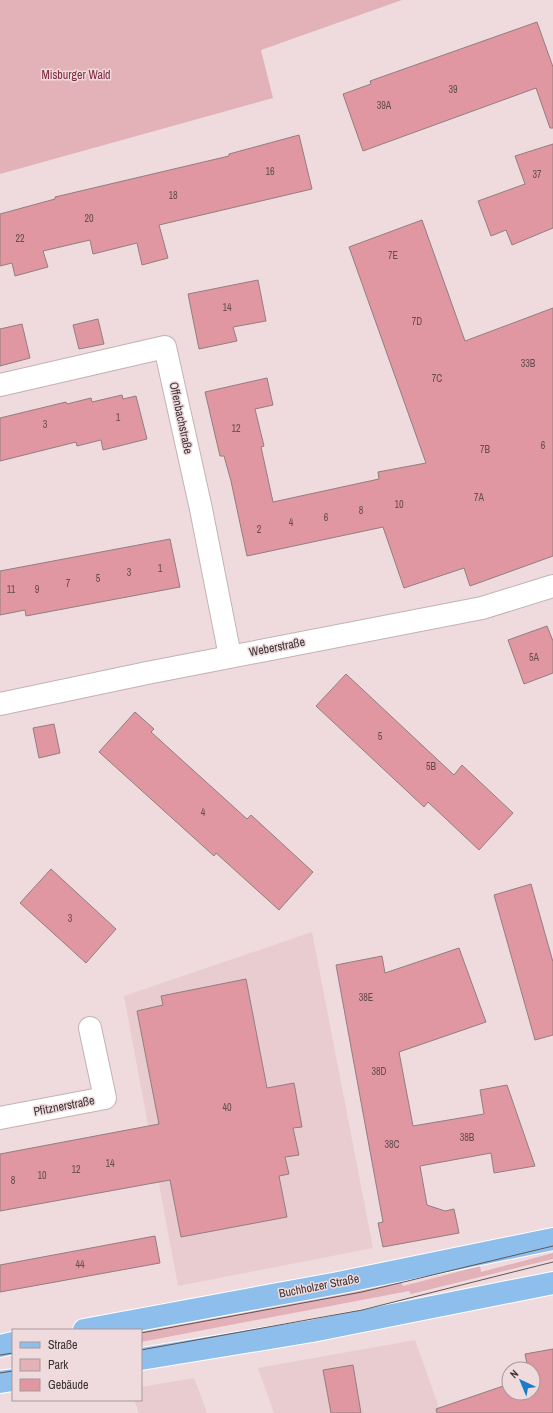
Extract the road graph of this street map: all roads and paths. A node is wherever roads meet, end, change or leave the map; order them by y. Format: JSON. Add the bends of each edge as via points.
{"nodes":[{"id":1,"x":0,"y":385,"type":"edge"},
{"id":2,"x":553,"y":586,"type":"edge"},
{"id":3,"x":230,"y":656,"type":"junction"},
{"id":4,"x":0,"y":704,"type":"edge"},
{"id":5,"x":90,"y":1028,"type":"dead end"},
{"id":6,"x":0,"y":1118,"type":"edge"},
{"id":7,"x":553,"y":1239,"type":"edge"},
{"id":8,"x":553,"y":1283,"type":"edge"},
{"id":9,"x":89,"y":1329,"type":"edge"},
{"id":10,"x":12,"y":1343,"type":"edge"},
{"id":11,"x":0,"y":1346,"type":"edge"},
{"id":12,"x":142,"y":1359,"type":"edge"},
{"id":13,"x":12,"y":1380,"type":"edge"},
{"id":14,"x":0,"y":1382,"type":"edge"}],
"edges":[{"from":1,"to":3,"type":"street","name":"Offenbachstraße","via":[[166,347]]},
{"from":2,"to":3,"type":"street","name":"Weberstraße","via":[[482,608]]},
{"from":3,"to":4,"type":"street","name":"Weberstraße"},
{"from":5,"to":6,"type":"street","name":"Pfitznerstraße","via":[[105,1098]]},
{"from":7,"to":9,"type":"main road","name":"Buchholzer Straße","via":[[338,1283]]},
{"from":8,"to":12,"type":"main road","via":[[312,1331]]},
{"from":10,"to":11,"type":"main road"},
{"from":13,"to":14,"type":"main road"}]}
